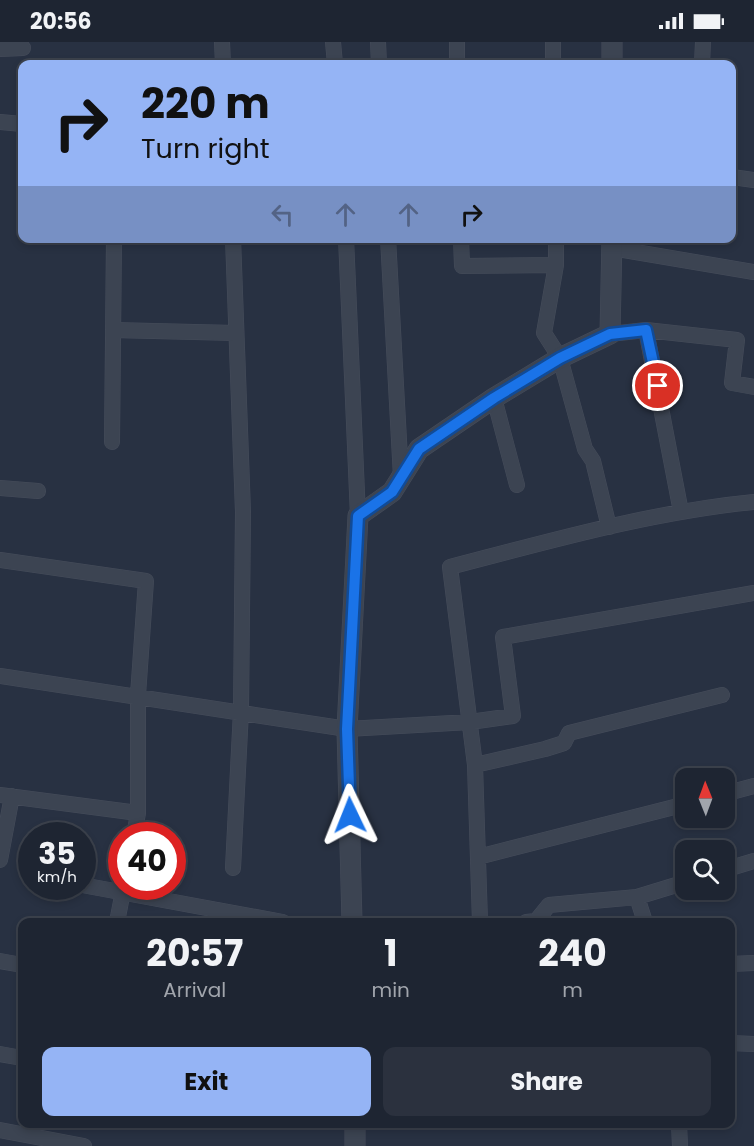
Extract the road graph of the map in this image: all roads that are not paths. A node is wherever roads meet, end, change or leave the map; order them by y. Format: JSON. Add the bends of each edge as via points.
{"nodes":[{"id":1,"x":222,"y":42,"type":"edge"},
{"id":2,"x":333,"y":42,"type":"edge"},
{"id":3,"x":378,"y":42,"type":"edge"},
{"id":4,"x":457,"y":42,"type":"edge"},
{"id":5,"x":553,"y":42,"type":"edge"},
{"id":6,"x":612,"y":42,"type":"edge"},
{"id":7,"x":703,"y":42,"type":"edge"},
{"id":8,"x":23,"y":48,"type":"dead end"},
{"id":9,"x":0,"y":49,"type":"edge"},
{"id":10,"x":223,"y":60,"type":"edge"},
{"id":11,"x":335,"y":60,"type":"edge"},
{"id":12,"x":379,"y":60,"type":"edge"},
{"id":13,"x":457,"y":60,"type":"edge"},
{"id":14,"x":553,"y":60,"type":"edge"},
{"id":15,"x":612,"y":60,"type":"edge"},
{"id":16,"x":702,"y":60,"type":"edge"},
{"id":17,"x":0,"y":122,"type":"edge"},
{"id":18,"x":18,"y":124,"type":"edge"},
{"id":19,"x":736,"y":178,"type":"edge"},
{"id":20,"x":754,"y":180,"type":"edge"},
{"id":21,"x":114,"y":243,"type":"edge"},
{"id":22,"x":233,"y":243,"type":"edge"},
{"id":23,"x":346,"y":243,"type":"edge"},
{"id":24,"x":388,"y":243,"type":"edge"},
{"id":25,"x":461,"y":243,"type":"edge"},
{"id":26,"x":556,"y":243,"type":"edge"},
{"id":27,"x":612,"y":243,"type":"edge"},
{"id":28,"x":556,"y":265,"type":"junction"},
{"id":29,"x":754,"y":272,"type":"edge"},
{"id":30,"x":113,"y":330,"type":"junction"},
{"id":31,"x":646,"y":330,"type":"junction"},
{"id":32,"x":235,"y":333,"type":"junction"},
{"id":33,"x":610,"y":334,"type":"junction"},
{"id":34,"x":560,"y":358,"type":"junction"},
{"id":35,"x":754,"y":387,"type":"edge"},
{"id":36,"x":494,"y":398,"type":"junction"},
{"id":37,"x":112,"y":442,"type":"dead end"},
{"id":38,"x":400,"y":477,"type":"junction"},
{"id":39,"x":517,"y":485,"type":"dead end"},
{"id":40,"x":0,"y":488,"type":"edge"},
{"id":41,"x":38,"y":491,"type":"dead end"},
{"id":42,"x":754,"y":502,"type":"edge"},
{"id":43,"x":681,"y":512,"type":"junction"},
{"id":44,"x":358,"y":516,"type":"junction"},
{"id":45,"x":609,"y":526,"type":"junction"},
{"id":46,"x":0,"y":560,"type":"edge"},
{"id":47,"x":754,"y":593,"type":"edge"},
{"id":48,"x":0,"y":675,"type":"edge"},
{"id":49,"x":722,"y":694,"type":"dead end"},
{"id":50,"x":138,"y":695,"type":"junction"},
{"id":51,"x":241,"y":711,"type":"junction"},
{"id":52,"x":470,"y":722,"type":"junction"},
{"id":53,"x":347,"y":729,"type":"junction"},
{"id":54,"x":475,"y":765,"type":"junction"},
{"id":55,"x":754,"y":786,"type":"edge"},
{"id":56,"x":735,"y":791,"type":"edge"},
{"id":57,"x":6,"y":796,"type":"edge"},
{"id":58,"x":675,"y":807,"type":"edge"},
{"id":59,"x":138,"y":813,"type":"junction"},
{"id":60,"x":136,"y":822,"type":"edge"},
{"id":61,"x":478,"y":857,"type":"junction"},
{"id":62,"x":0,"y":860,"type":"edge"},
{"id":63,"x":754,"y":861,"type":"edge"},
{"id":64,"x":735,"y":867,"type":"edge"},
{"id":65,"x":233,"y":868,"type":"dead end"},
{"id":66,"x":675,"y":885,"type":"edge"},
{"id":67,"x":637,"y":897,"type":"junction"},
{"id":68,"x":121,"y":900,"type":"edge"},
{"id":69,"x":173,"y":900,"type":"edge"},
{"id":70,"x":118,"y":918,"type":"edge"},
{"id":71,"x":263,"y":918,"type":"edge"},
{"id":72,"x":352,"y":918,"type":"edge"},
{"id":73,"x":480,"y":918,"type":"edge"},
{"id":74,"x":538,"y":918,"type":"edge"},
{"id":75,"x":644,"y":918,"type":"edge"},
{"id":76,"x":0,"y":962,"type":"edge"},
{"id":77,"x":754,"y":963,"type":"edge"},
{"id":78,"x":18,"y":964,"type":"edge"},
{"id":79,"x":735,"y":964,"type":"edge"},
{"id":80,"x":735,"y":1043,"type":"edge"},
{"id":81,"x":754,"y":1044,"type":"edge"},
{"id":82,"x":0,"y":1054,"type":"edge"},
{"id":83,"x":18,"y":1057,"type":"edge"},
{"id":84,"x":355,"y":1128,"type":"edge"},
{"id":85,"x":679,"y":1128,"type":"edge"},
{"id":86,"x":0,"y":1130,"type":"edge"},
{"id":87,"x":84,"y":1146,"type":"edge"},
{"id":88,"x":355,"y":1146,"type":"edge"},
{"id":89,"x":680,"y":1146,"type":"edge"}],
"edges":[{"from":1,"to":10,"type":"street"},
{"from":2,"to":11,"type":"street"},
{"from":3,"to":12,"type":"street"},
{"from":4,"to":13,"type":"street"},
{"from":5,"to":14,"type":"street"},
{"from":6,"to":15,"type":"street"},
{"from":7,"to":16,"type":"street"},
{"from":8,"to":9,"type":"street"},
{"from":17,"to":18,"type":"street"},
{"from":19,"to":20,"type":"street"},
{"from":21,"to":30,"type":"street"},
{"from":22,"to":32,"type":"street"},
{"from":23,"to":44,"type":"street"},
{"from":24,"to":38,"type":"street"},
{"from":25,"to":28,"type":"street","via":[[462,266]]},
{"from":26,"to":28,"type":"street"},
{"from":27,"to":29,"type":"street"},
{"from":27,"to":33,"type":"street"},
{"from":28,"to":34,"type":"street","via":[[544,333]]},
{"from":30,"to":32,"type":"street"},
{"from":30,"to":37,"type":"street"},
{"from":31,"to":33,"type":"street"},
{"from":31,"to":35,"type":"street","via":[[737,340],[732,383]]},
{"from":31,"to":43,"type":"street"},
{"from":32,"to":51,"type":"street","via":[[243,512]]},
{"from":33,"to":34,"type":"street"},
{"from":34,"to":36,"type":"street"},
{"from":34,"to":45,"type":"street"},
{"from":36,"to":38,"type":"street","via":[[419,449]]},
{"from":36,"to":39,"type":"street"},
{"from":38,"to":44,"type":"street","via":[[392,492]]},
{"from":40,"to":41,"type":"street"},
{"from":42,"to":43,"type":"street"},
{"from":43,"to":45,"type":"street"},
{"from":44,"to":53,"type":"street"},
{"from":45,"to":52,"type":"street","via":[[450,567]]},
{"from":46,"to":50,"type":"street","via":[[146,581]]},
{"from":47,"to":52,"type":"street","via":[[503,638],[513,716]]},
{"from":48,"to":50,"type":"street"},
{"from":49,"to":54,"type":"street","via":[[569,733],[564,742],[545,749]]},
{"from":50,"to":51,"type":"street"},
{"from":50,"to":59,"type":"street"},
{"from":51,"to":53,"type":"street"},
{"from":51,"to":65,"type":"street"},
{"from":52,"to":53,"type":"street"},
{"from":52,"to":54,"type":"street"},
{"from":53,"to":72,"type":"street"},
{"from":54,"to":61,"type":"street"},
{"from":55,"to":56,"type":"street"},
{"from":57,"to":59,"type":"street"},
{"from":57,"to":62,"type":"street"},
{"from":58,"to":61,"type":"street"},
{"from":59,"to":60,"type":"street"},
{"from":61,"to":73,"type":"street"},
{"from":63,"to":64,"type":"street"},
{"from":66,"to":67,"type":"street"},
{"from":67,"to":74,"type":"street","via":[[549,905]]},
{"from":67,"to":75,"type":"street"},
{"from":68,"to":70,"type":"street"},
{"from":69,"to":71,"type":"street"},
{"from":76,"to":78,"type":"street"},
{"from":77,"to":79,"type":"street"},
{"from":80,"to":81,"type":"street"},
{"from":82,"to":83,"type":"street"},
{"from":84,"to":88,"type":"street"},
{"from":85,"to":89,"type":"street"},
{"from":86,"to":87,"type":"street"}]}
